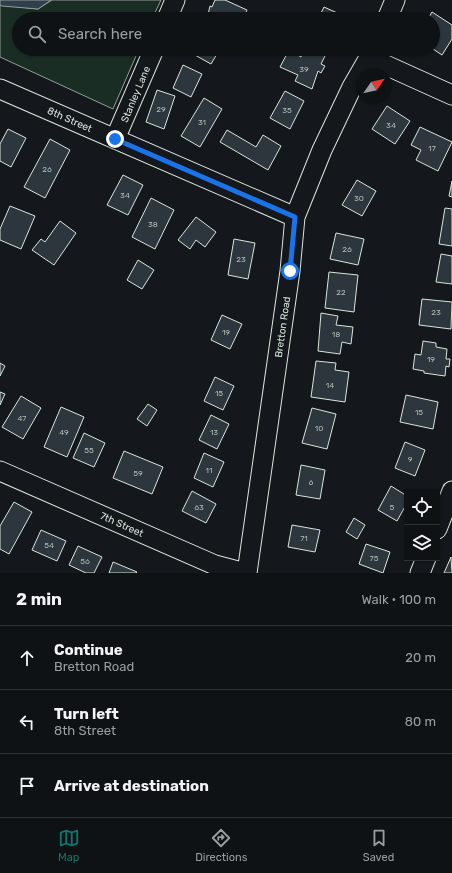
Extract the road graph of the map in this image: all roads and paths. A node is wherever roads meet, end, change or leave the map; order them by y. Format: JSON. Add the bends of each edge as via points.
{"nodes":[{"id":1,"x":175,"y":0,"type":"edge"},
{"id":2,"x":396,"y":0,"type":"edge"},
{"id":3,"x":170,"y":12,"type":"edge"},
{"id":4,"x":390,"y":12,"type":"edge"},
{"id":5,"x":151,"y":56,"type":"edge"},
{"id":6,"x":371,"y":56,"type":"edge"},
{"id":7,"x":376,"y":56,"type":"edge"},
{"id":8,"x":0,"y":89,"type":"edge"},
{"id":9,"x":452,"y":95,"type":"edge"},
{"id":10,"x":115,"y":139,"type":"junction"},
{"id":11,"x":295,"y":217,"type":"junction"},
{"id":12,"x":0,"y":470,"type":"edge"},
{"id":13,"x":452,"y":490,"type":"edge"},
{"id":14,"x":439,"y":525,"type":"edge"},
{"id":15,"x":425,"y":561,"type":"edge"},
{"id":16,"x":246,"y":573,"type":"edge"},
{"id":17,"x":420,"y":573,"type":"edge"}],
"edges":[{"from":1,"to":3,"type":"street"},
{"from":2,"to":4,"type":"street"},
{"from":5,"to":10,"type":"street","name":"Stanley Lane"},
{"from":6,"to":11,"type":"street","name":"Bretton Road","via":[[352,87],[322,150]]},
{"from":7,"to":9,"type":"street"},
{"from":8,"to":10,"type":"street","name":"8th Street"},
{"from":10,"to":11,"type":"street","name":"8th Street"},
{"from":11,"to":16,"type":"street","name":"Bretton Road","via":[[290,271]]},
{"from":12,"to":16,"type":"street","name":"7th Street","via":[[215,565]]},
{"from":13,"to":14,"type":"street"},
{"from":15,"to":17,"type":"street"}]}
